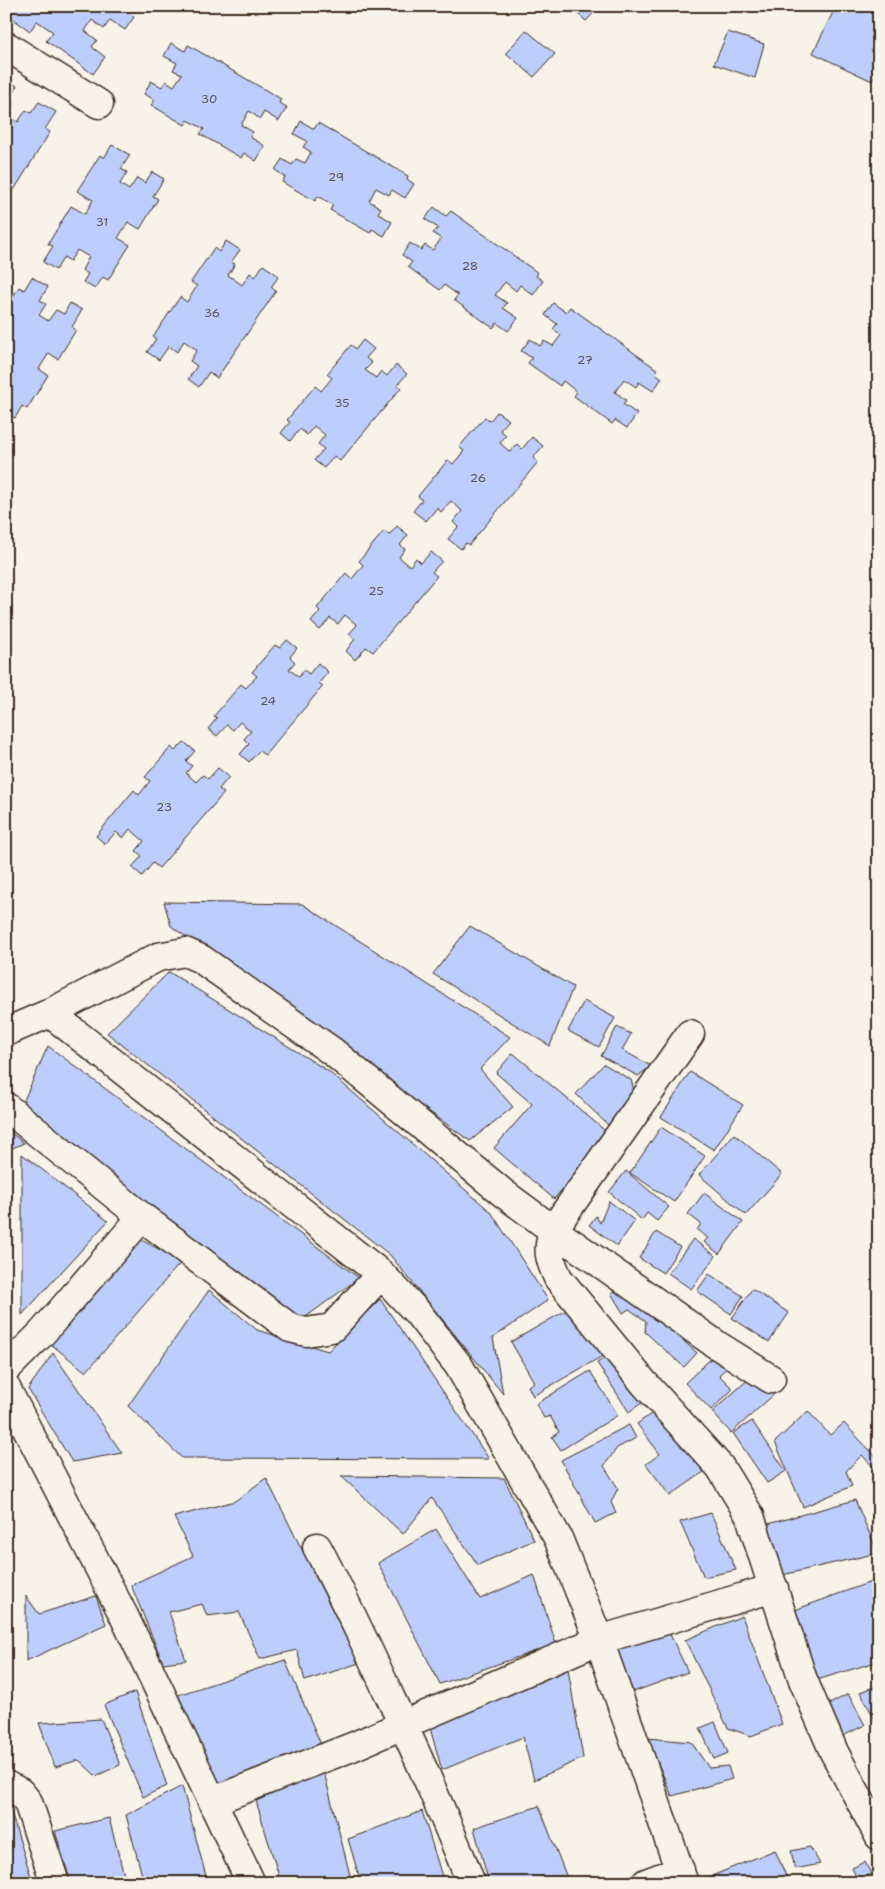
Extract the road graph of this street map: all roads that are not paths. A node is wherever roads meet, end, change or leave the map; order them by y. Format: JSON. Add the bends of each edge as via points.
{"nodes":[{"id":1,"x":6,"y":46,"type":"edge"},
{"id":2,"x":99,"y":104,"type":"dead end"},
{"id":3,"x":50,"y":1013,"type":"junction"},
{"id":4,"x":6,"y":1032,"type":"edge"},
{"id":5,"x":690,"y":1034,"type":"dead end"},
{"id":6,"x":6,"y":1107,"type":"edge"},
{"id":7,"x":142,"y":1217,"type":"junction"},
{"id":8,"x":553,"y":1230,"type":"junction"},
{"id":9,"x":381,"y":1274,"type":"junction"},
{"id":10,"x":6,"y":1369,"type":"edge"},
{"id":11,"x":771,"y":1379,"type":"dead end"},
{"id":12,"x":6,"y":1388,"type":"edge"},
{"id":13,"x":316,"y":1546,"type":"dead end"},
{"id":14,"x":774,"y":1588,"type":"junction"},
{"id":15,"x":599,"y":1640,"type":"junction"},
{"id":16,"x":403,"y":1725,"type":"junction"},
{"id":17,"x":6,"y":1785,"type":"edge"},
{"id":18,"x":213,"y":1801,"type":"junction"},
{"id":19,"x":879,"y":1836,"type":"edge"},
{"id":20,"x":682,"y":1876,"type":"edge"},
{"id":21,"x":55,"y":1883,"type":"edge"},
{"id":22,"x":251,"y":1883,"type":"edge"},
{"id":23,"x":471,"y":1883,"type":"edge"},
{"id":24,"x":646,"y":1883,"type":"edge"}],
"edges":[{"from":1,"to":2,"type":"street"},
{"from":3,"to":4,"type":"street"},
{"from":3,"to":8,"type":"street","via":[[158,957],[185,952],[201,959],[333,1052],[503,1193]]},
{"from":3,"to":9,"type":"street"},
{"from":5,"to":8,"type":"street"},
{"from":6,"to":7,"type":"street"},
{"from":7,"to":9,"type":"street","via":[[290,1328],[306,1332],[332,1328]]},
{"from":7,"to":10,"type":"street","via":[[42,1333]]},
{"from":8,"to":11,"type":"street"},
{"from":8,"to":14,"type":"street","via":[[548,1247],[558,1278],[644,1383],[720,1467],[750,1516]]},
{"from":9,"to":15,"type":"street","via":[[417,1312],[460,1366],[558,1538]]},
{"from":12,"to":18,"type":"street","via":[[124,1616]]},
{"from":13,"to":16,"type":"street","via":[[345,1598]]},
{"from":14,"to":15,"type":"street"},
{"from":14,"to":19,"type":"street","via":[[803,1680],[834,1752]]},
{"from":15,"to":16,"type":"street"},
{"from":15,"to":20,"type":"street"},
{"from":16,"to":18,"type":"street"},
{"from":16,"to":23,"type":"street"},
{"from":17,"to":21,"type":"street","via":[[20,1792],[28,1802]]},
{"from":18,"to":22,"type":"street"},
{"from":20,"to":24,"type":"street"}]}
